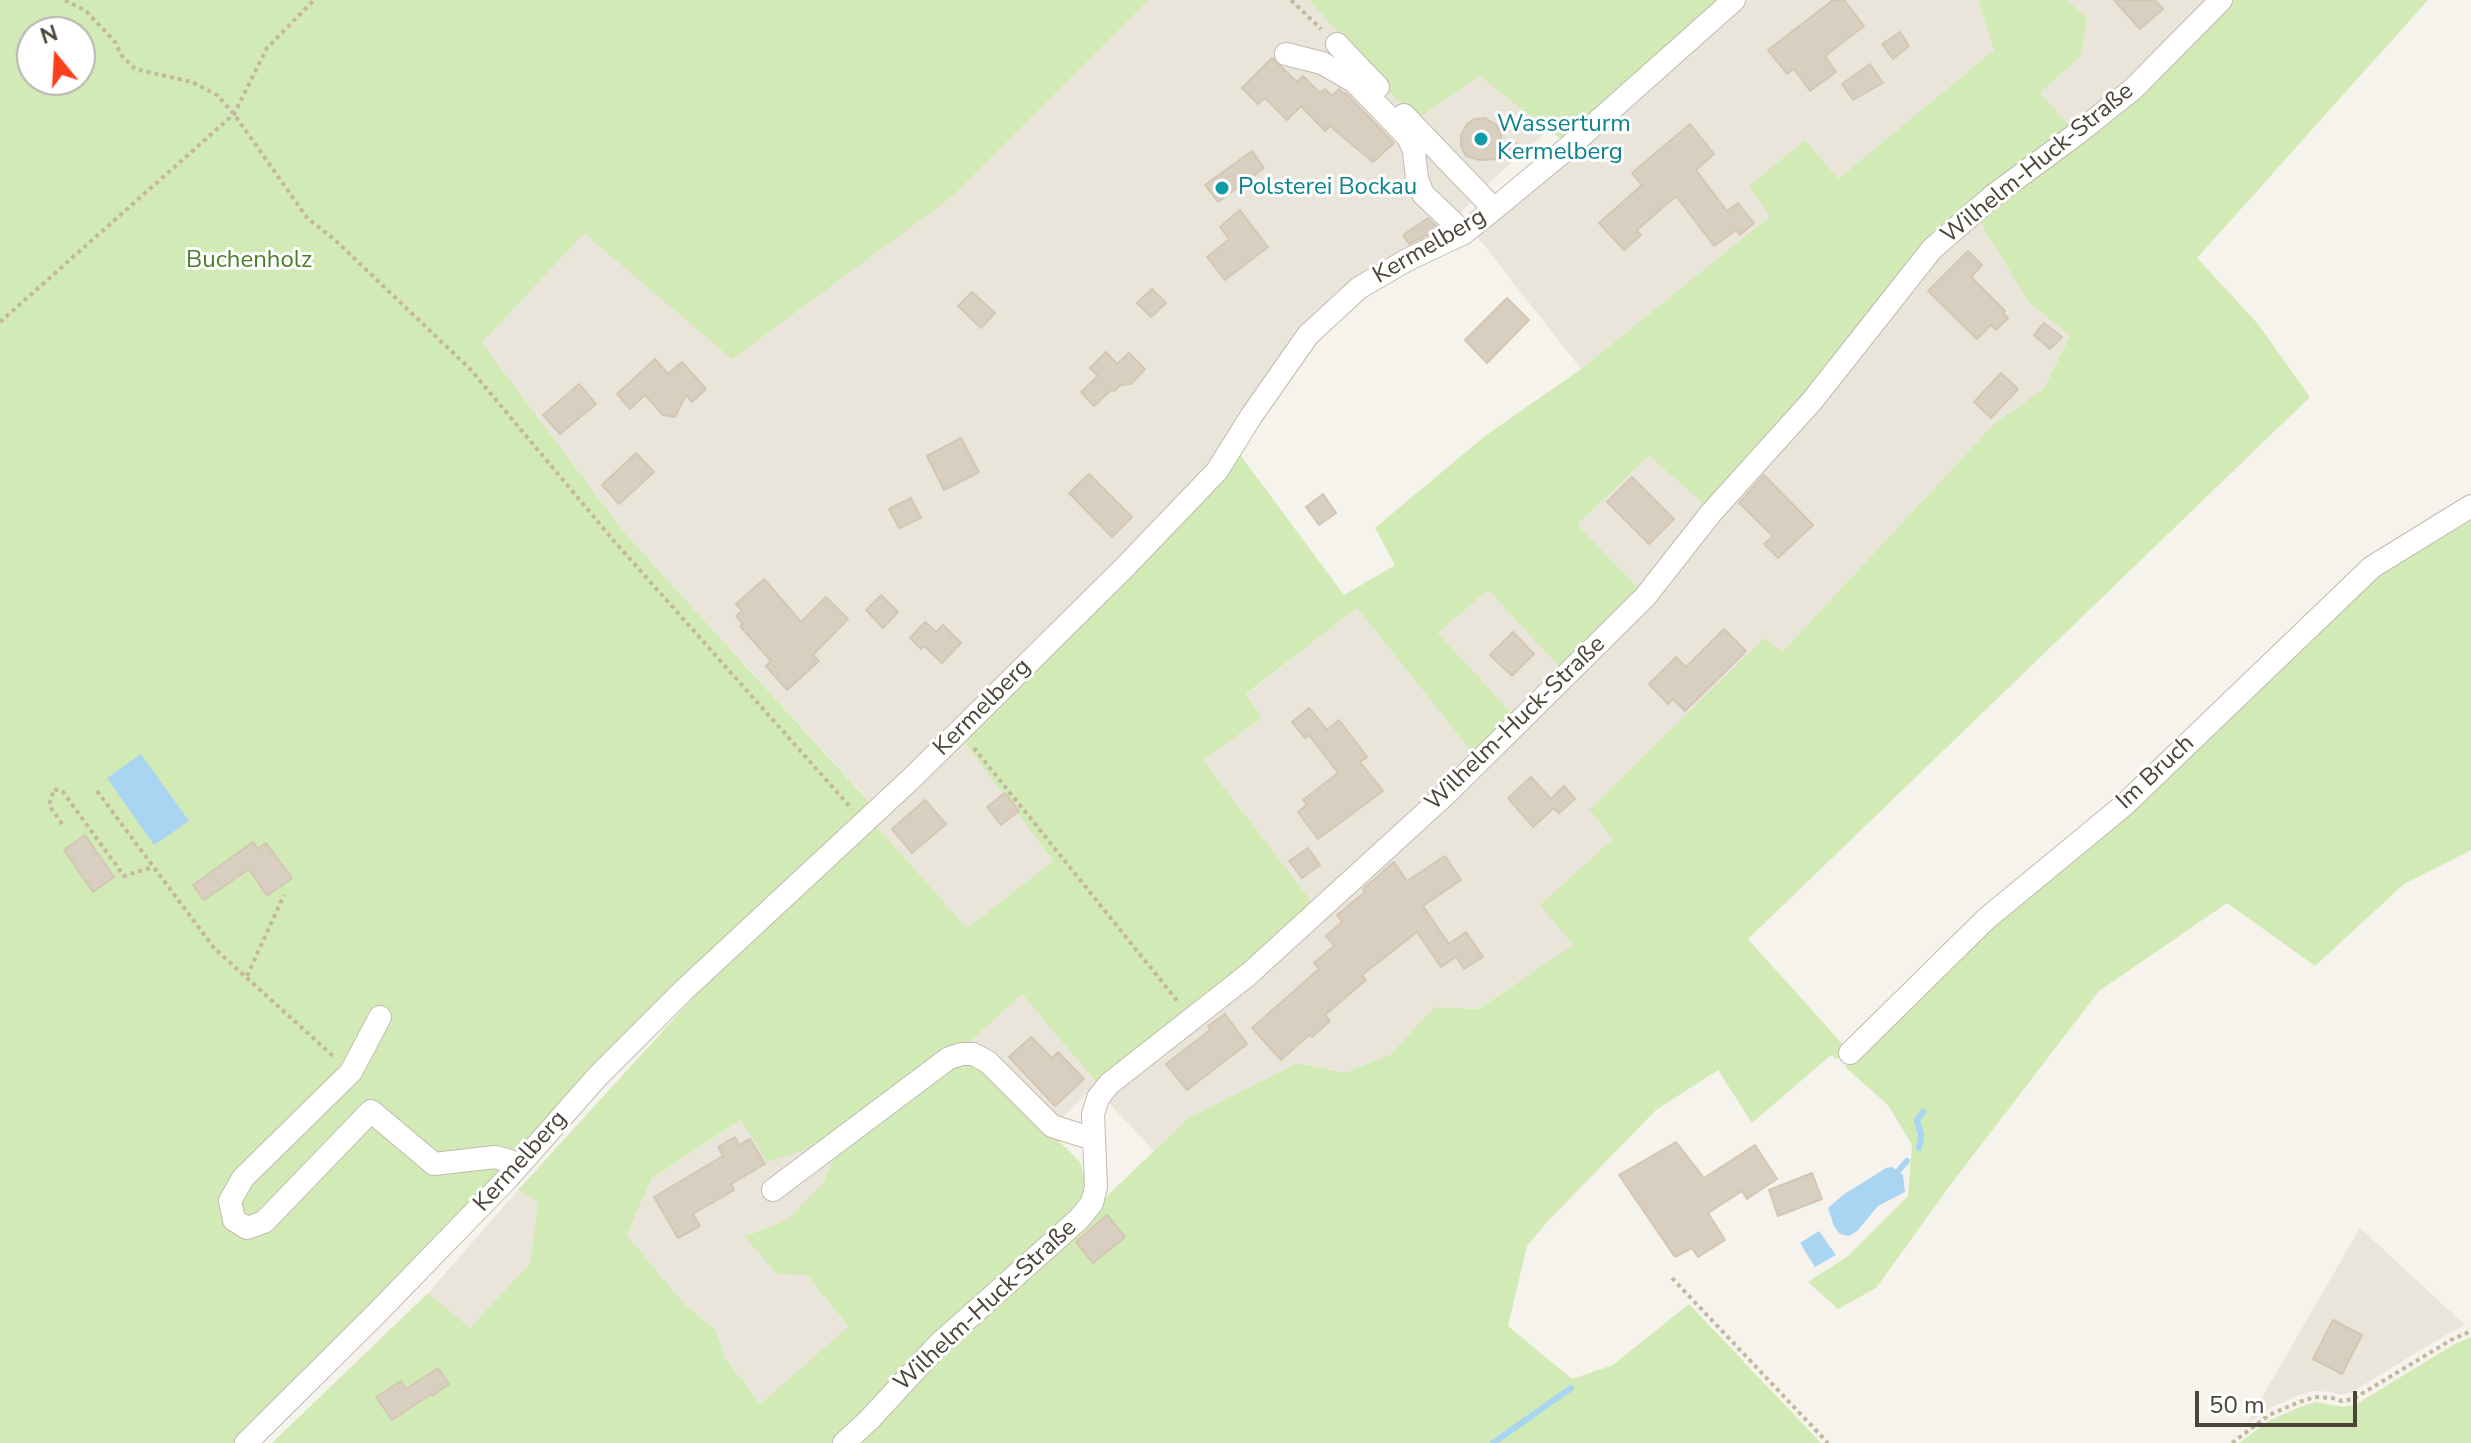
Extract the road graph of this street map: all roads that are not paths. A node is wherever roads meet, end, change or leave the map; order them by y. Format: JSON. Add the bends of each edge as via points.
{"nodes":[{"id":1,"x":1734,"y":0,"type":"edge"},
{"id":2,"x":2221,"y":0,"type":"edge"},
{"id":3,"x":1337,"y":44,"type":"road end"},
{"id":4,"x":1286,"y":54,"type":"dead end"},
{"id":5,"x":1494,"y":209,"type":"junction"},
{"id":6,"x":1464,"y":233,"type":"junction"},
{"id":7,"x":2471,"y":506,"type":"edge"},
{"id":8,"x":380,"y":1017,"type":"dead end"},
{"id":9,"x":1850,"y":1053,"type":"dead end"},
{"id":10,"x":1093,"y":1139,"type":"junction"},
{"id":11,"x":517,"y":1167,"type":"junction"},
{"id":12,"x":773,"y":1190,"type":"dead end"},
{"id":13,"x":246,"y":1443,"type":"edge"},
{"id":14,"x":844,"y":1443,"type":"edge"}],
"edges":[{"from":1,"to":5,"type":"street","name":"Kermelberg"},
{"from":2,"to":10,"type":"street","name":"Wilhelm-Huck-Straße","via":[[2133,89],[1932,249],[1812,401],[1711,513],[1645,597],[1445,795],[1249,974],[1109,1084],[1093,1114]]},
{"from":3,"to":5,"type":"street"},
{"from":4,"to":6,"type":"street","via":[[1322,63],[1355,82],[1408,137],[1423,194]]},
{"from":5,"to":6,"type":"street","name":"Kermelberg"},
{"from":6,"to":11,"type":"street","name":"Kermelberg","via":[[1359,288],[1308,335],[1217,471],[960,730],[663,1011]]},
{"from":7,"to":9,"type":"street","name":"Im Bruch","via":[[2372,567],[2123,806],[1986,919]]},
{"from":8,"to":11,"type":"street","via":[[351,1072],[243,1178],[230,1201],[234,1220],[247,1228],[264,1222],[371,1111],[434,1164],[495,1157]]},
{"from":10,"to":12,"type":"street","via":[[1052,1126],[988,1062],[962,1054],[949,1058]]},
{"from":10,"to":14,"type":"street","name":"Wilhelm-Huck-Straße","via":[[1096,1187],[1086,1211],[939,1344]]},
{"from":11,"to":13,"type":"street","name":"Kermelberg"}]}
